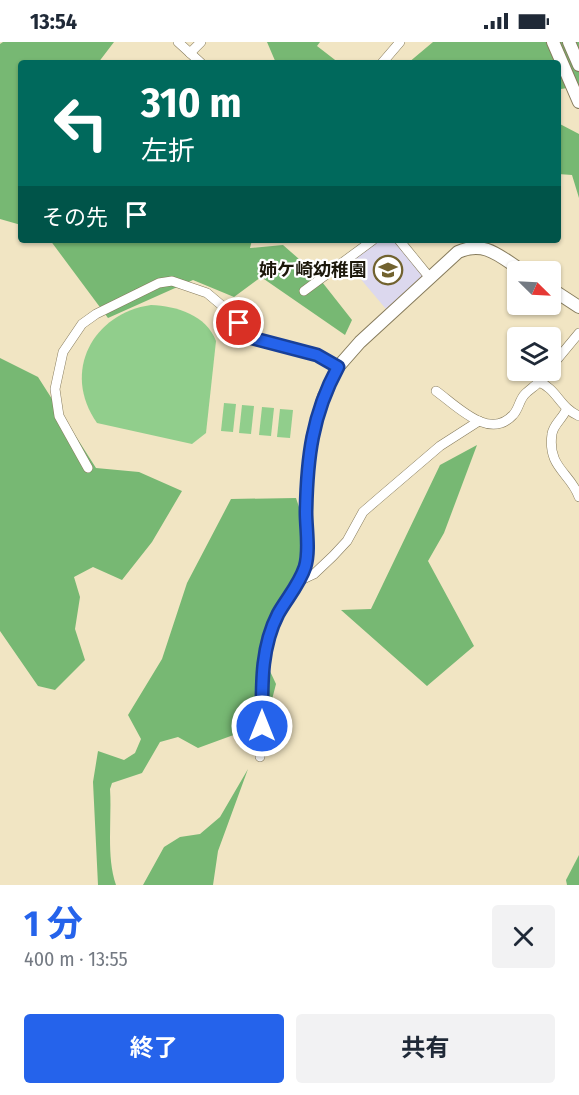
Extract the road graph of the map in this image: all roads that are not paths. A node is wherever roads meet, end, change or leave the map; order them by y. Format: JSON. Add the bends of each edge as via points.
{"nodes":[{"id":1,"x":178,"y":42,"type":"edge"},
{"id":2,"x":201,"y":42,"type":"edge"},
{"id":3,"x":400,"y":42,"type":"edge"},
{"id":4,"x":553,"y":42,"type":"edge"},
{"id":5,"x":569,"y":42,"type":"edge"},
{"id":6,"x":190,"y":53,"type":"junction"},
{"id":7,"x":198,"y":60,"type":"edge"},
{"id":8,"x":385,"y":60,"type":"edge"},
{"id":9,"x":561,"y":60,"type":"edge"},
{"id":10,"x":561,"y":60,"type":"edge"},
{"id":11,"x":579,"y":65,"type":"edge"},
{"id":12,"x":579,"y":102,"type":"edge"},
{"id":13,"x":369,"y":243,"type":"edge"},
{"id":14,"x":401,"y":243,"type":"edge"},
{"id":15,"x":472,"y":243,"type":"edge"},
{"id":16,"x":507,"y":261,"type":"edge"},
{"id":17,"x":430,"y":278,"type":"junction"},
{"id":18,"x":304,"y":291,"type":"dead end"},
{"id":19,"x":561,"y":295,"type":"edge"},
{"id":20,"x":579,"y":307,"type":"edge"},
{"id":21,"x":579,"y":333,"type":"edge"},
{"id":22,"x":561,"y":355,"type":"edge"},
{"id":23,"x":338,"y":367,"type":"junction"},
{"id":24,"x":539,"y":382,"type":"joint"},
{"id":25,"x":436,"y":391,"type":"dead end"},
{"id":26,"x":566,"y":410,"type":"junction"},
{"id":27,"x":579,"y":416,"type":"edge"},
{"id":28,"x":478,"y":422,"type":"junction"},
{"id":29,"x":88,"y":468,"type":"dead end"},
{"id":30,"x":579,"y":497,"type":"edge"},
{"id":31,"x":299,"y":581,"type":"junction"},
{"id":32,"x":260,"y":757,"type":"dead end"}],
"edges":[{"from":1,"to":6,"type":"street"},
{"from":2,"to":6,"type":"street"},
{"from":3,"to":8,"type":"street"},
{"from":4,"to":10,"type":"street"},
{"from":5,"to":11,"type":"street"},
{"from":6,"to":7,"type":"street"},
{"from":9,"to":12,"type":"street"},
{"from":13,"to":18,"type":"street"},
{"from":14,"to":17,"type":"street"},
{"from":15,"to":16,"type":"street"},
{"from":15,"to":17,"type":"street"},
{"from":17,"to":23,"type":"street"},
{"from":19,"to":20,"type":"street"},
{"from":21,"to":22,"type":"street"},
{"from":23,"to":29,"type":"street","via":[[317,355],[252,338],[207,293],[172,281],[159,283],[89,319],[63,352],[55,389],[59,416]]},
{"from":23,"to":31,"type":"street","via":[[322,396],[311,435],[306,565]]},
{"from":24,"to":26,"type":"street","via":[[552,389]]},
{"from":24,"to":28,"type":"street","via":[[525,394],[504,424]]},
{"from":25,"to":28,"type":"street"},
{"from":26,"to":27,"type":"street"},
{"from":26,"to":30,"type":"street","via":[[552,434],[554,459]]},
{"from":28,"to":31,"type":"street","via":[[440,446],[378,499],[363,513],[333,556],[314,574]]},
{"from":31,"to":32,"type":"street","via":[[279,613],[265,651]]}]}
